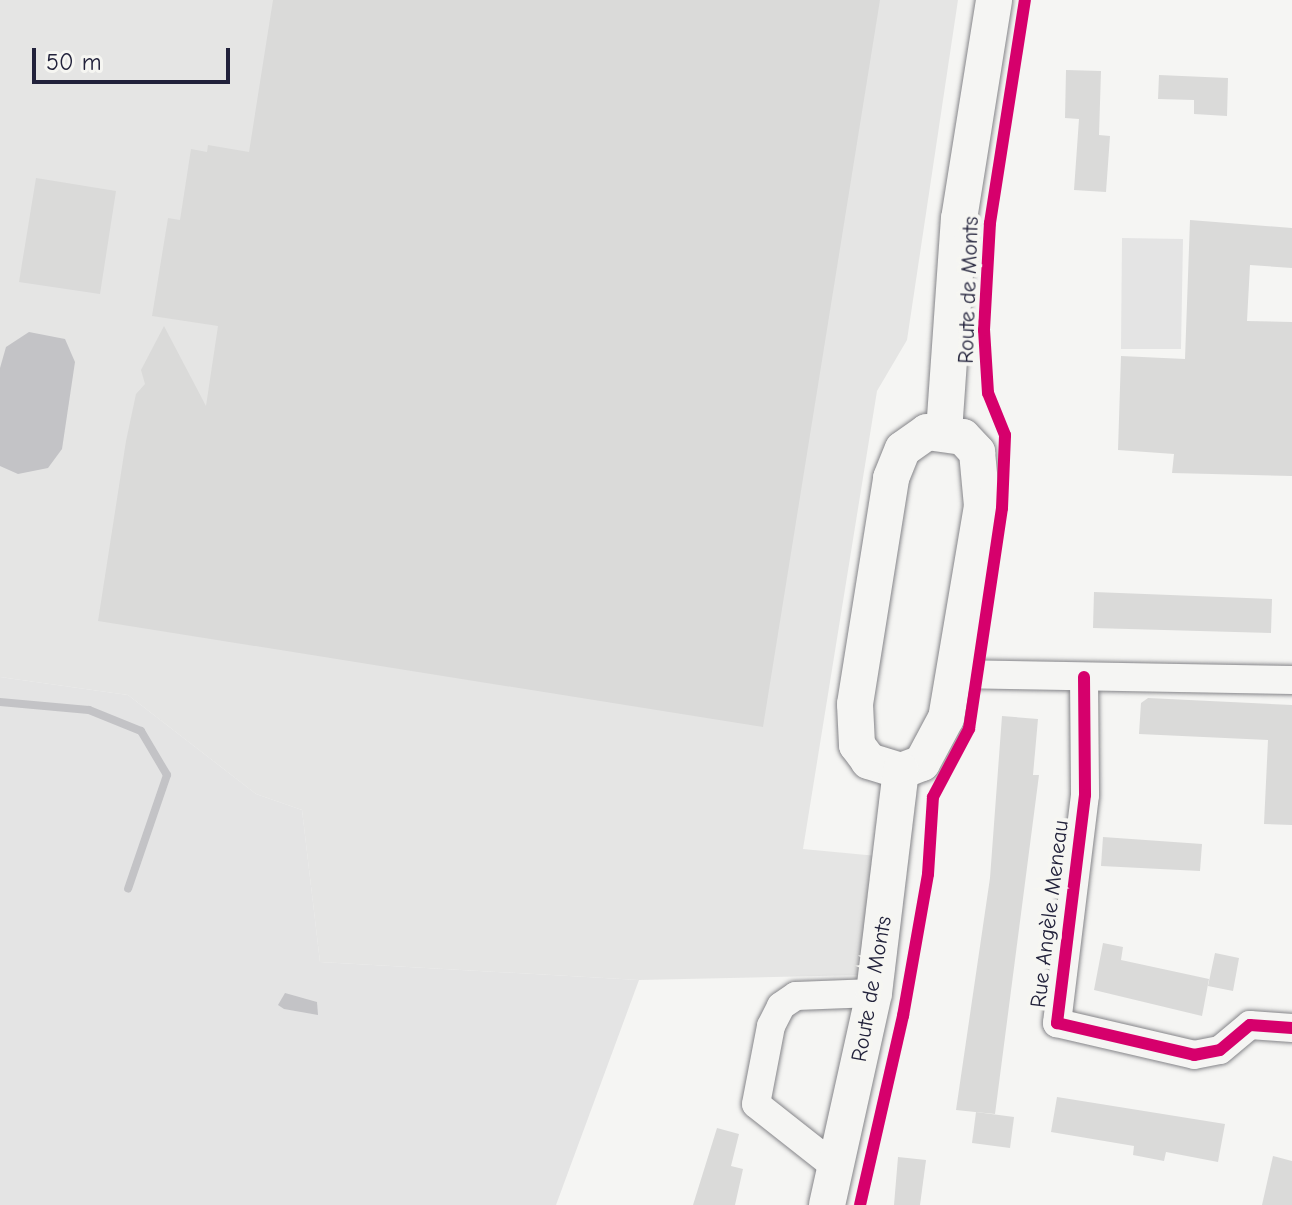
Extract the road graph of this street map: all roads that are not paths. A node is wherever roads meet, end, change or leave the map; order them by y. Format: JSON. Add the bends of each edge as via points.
{"nodes":[{"id":1,"x":994,"y":0,"type":"edge"},
{"id":2,"x":944,"y":432,"type":"junction"},
{"id":3,"x":953,"y":674,"type":"junction"},
{"id":4,"x":1084,"y":677,"type":"junction"},
{"id":5,"x":1292,"y":680,"type":"edge"},
{"id":6,"x":901,"y":771,"type":"junction"},
{"id":7,"x":874,"y":993,"type":"junction"},
{"id":8,"x":1283,"y":1026,"type":"edge"},
{"id":9,"x":837,"y":1168,"type":"junction"},
{"id":10,"x":827,"y":1205,"type":"edge"}],
"edges":[{"from":1,"to":2,"type":"main road","name":"Route de Monts","via":[[961,205]]},
{"from":2,"to":3,"type":"main road","via":[[963,437],[981,465],[982,506]]},
{"from":2,"to":6,"type":"main road","via":[[910,441],[891,478],[855,704],[857,745],[869,761]]},
{"from":3,"to":4,"type":"street"},
{"from":3,"to":6,"type":"main road","via":[[937,743],[922,763]]},
{"from":4,"to":5,"type":"street"},
{"from":4,"to":8,"type":"street","name":"Rue Angèle Meneau","via":[[1085,795],[1057,1023],[1194,1055],[1220,1050],[1250,1025]]},
{"from":6,"to":7,"type":"main road","name":"Route de Monts"},
{"from":7,"to":9,"type":"main road","name":"Route de Monts"},
{"from":7,"to":9,"type":"street","via":[[796,996],[771,1026],[756,1104]]},
{"from":9,"to":10,"type":"main road","name":"Route de Monts"}]}
